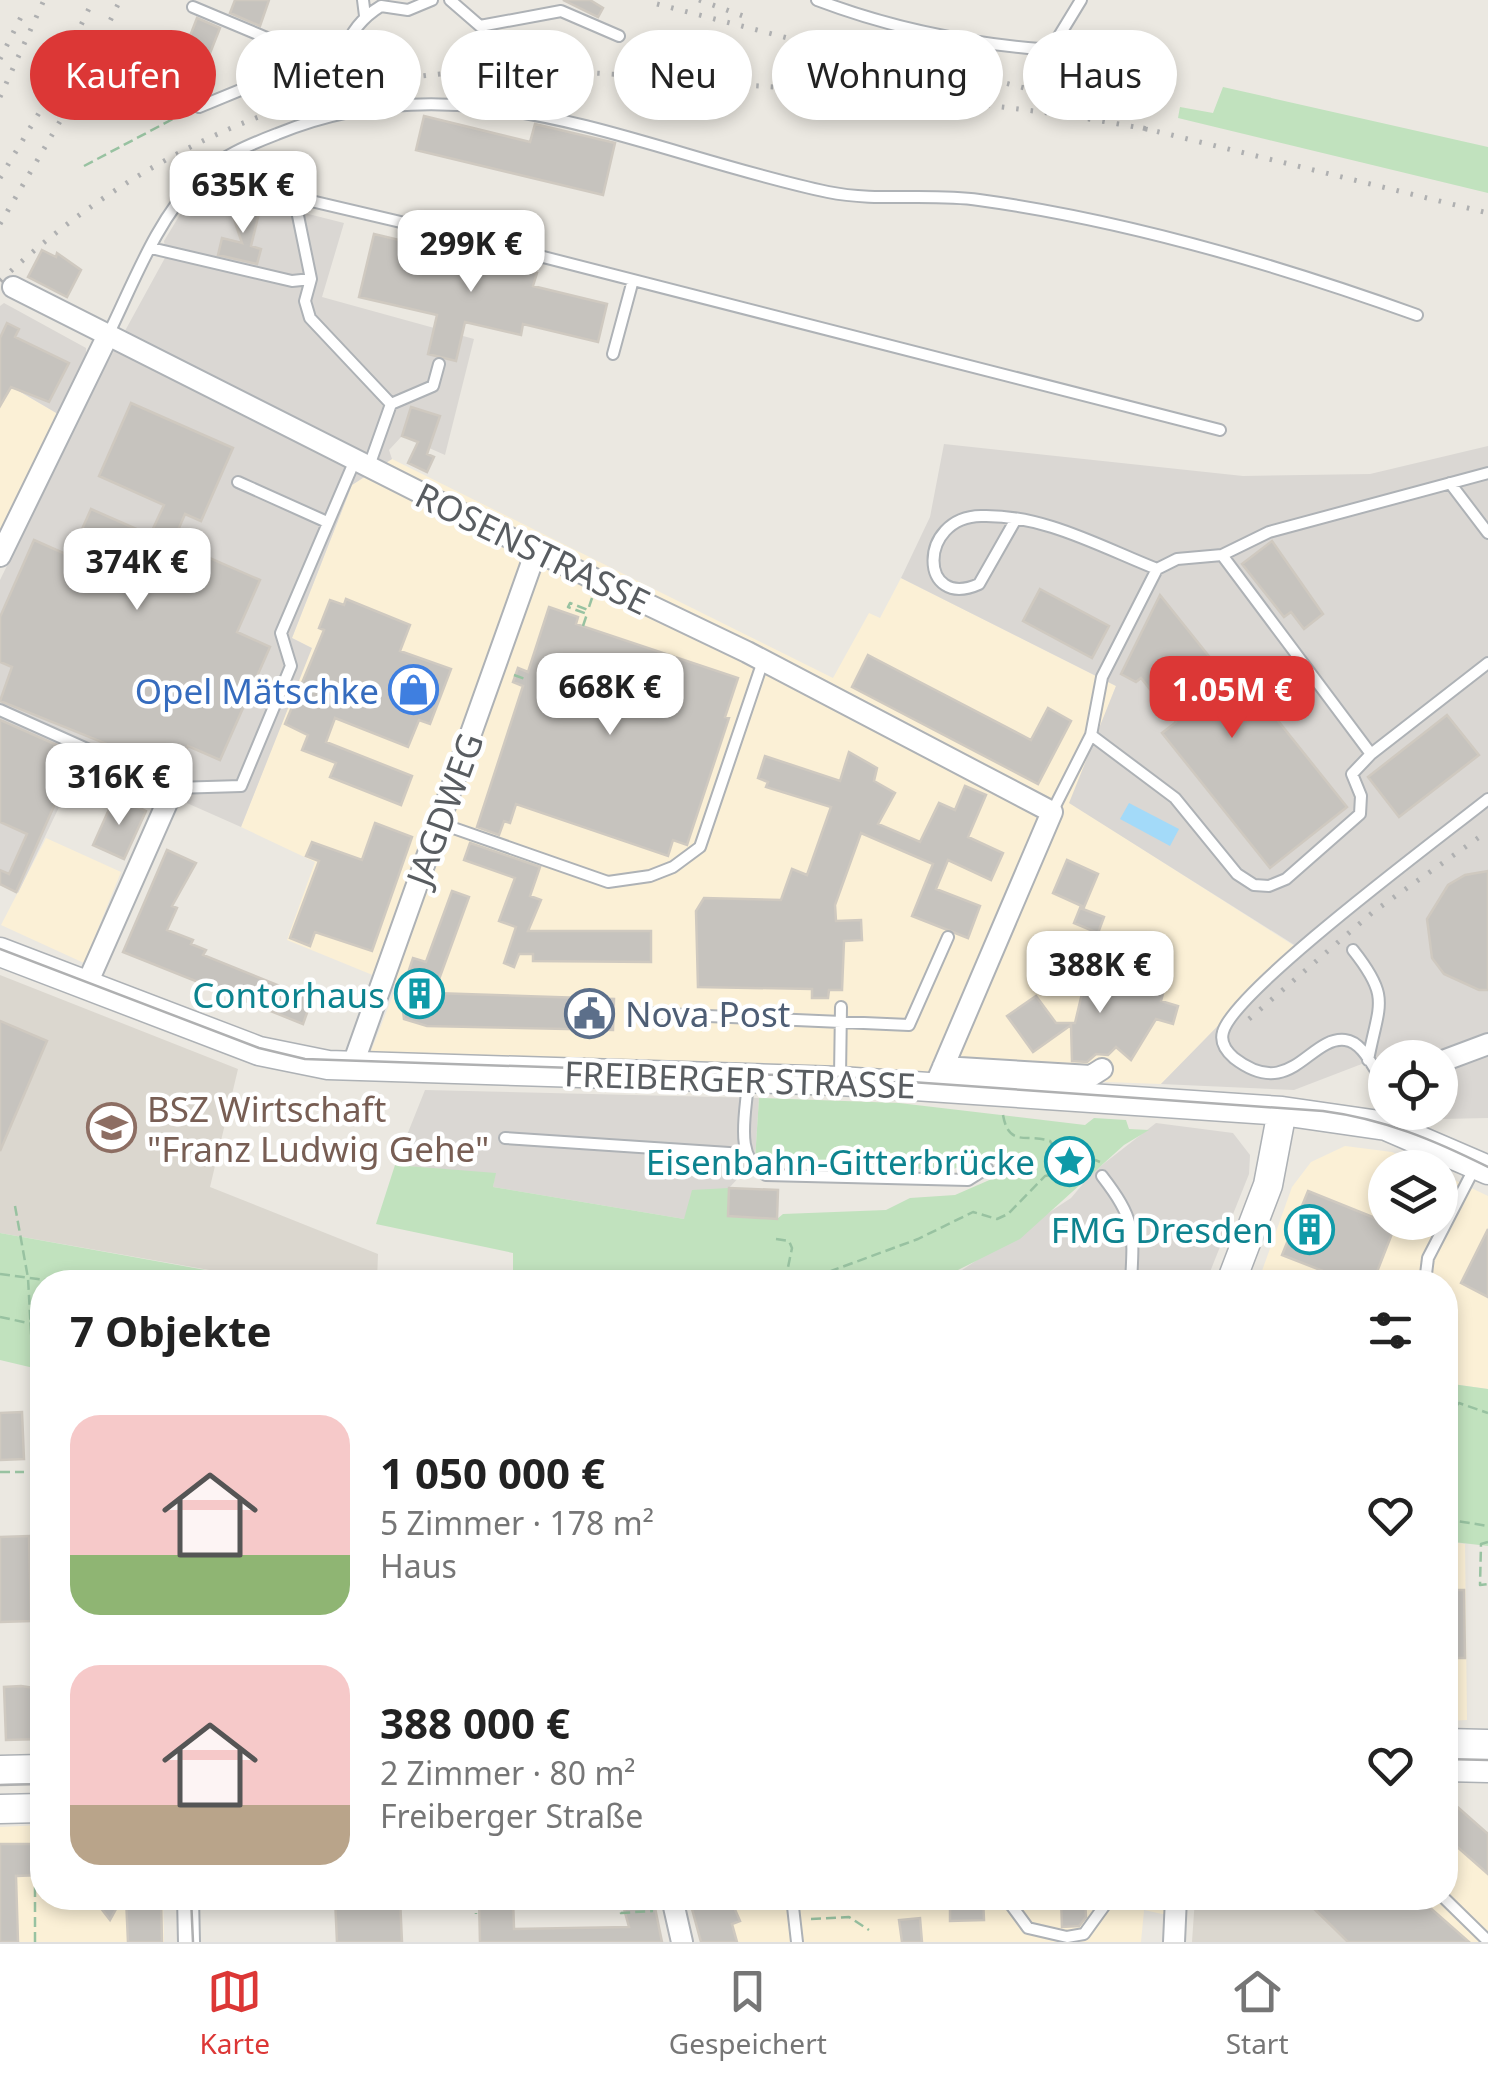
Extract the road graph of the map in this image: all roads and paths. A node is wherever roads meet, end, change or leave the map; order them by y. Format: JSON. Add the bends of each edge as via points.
{"nodes":[{"id":1,"x":363,"y":0,"type":"edge"},
{"id":2,"x":432,"y":0,"type":"edge"},
{"id":3,"x":450,"y":0,"type":"edge"},
{"id":4,"x":817,"y":0,"type":"edge"},
{"id":5,"x":1081,"y":0,"type":"edge"},
{"id":6,"x":194,"y":6,"type":"dead end"},
{"id":7,"x":366,"y":16,"type":"junction"},
{"id":8,"x":249,"y":30,"type":"edge"},
{"id":9,"x":358,"y":30,"type":"edge"},
{"id":10,"x":614,"y":34,"type":"edge"},
{"id":11,"x":421,"y":103,"type":"edge"},
{"id":12,"x":174,"y":120,"type":"edge"},
{"id":13,"x":321,"y":120,"type":"edge"},
{"id":14,"x":84,"y":166,"type":"dead end"},
{"id":15,"x":200,"y":175,"type":"junction"},
{"id":16,"x":294,"y":196,"type":"junction"},
{"id":17,"x":151,"y":248,"type":"junction"},
{"id":18,"x":310,"y":280,"type":"junction"},
{"id":19,"x":633,"y":280,"type":"junction"},
{"id":20,"x":14,"y":287,"type":"dead end"},
{"id":21,"x":1417,"y":315,"type":"dead end"},
{"id":22,"x":107,"y":337,"type":"junction"},
{"id":23,"x":613,"y":354,"type":"dead end"},
{"id":24,"x":439,"y":364,"type":"dead end"},
{"id":25,"x":391,"y":404,"type":"junction"},
{"id":26,"x":1220,"y":430,"type":"dead end"},
{"id":27,"x":362,"y":464,"type":"junction"},
{"id":28,"x":1488,"y":472,"type":"edge"},
{"id":29,"x":238,"y":482,"type":"dead end"},
{"id":30,"x":1450,"y":483,"type":"junction"},
{"id":31,"x":1016,"y":519,"type":"junction"},
{"id":32,"x":327,"y":522,"type":"junction"},
{"id":33,"x":1488,"y":533,"type":"edge"},
{"id":34,"x":536,"y":551,"type":"junction"},
{"id":35,"x":1222,"y":554,"type":"junction"},
{"id":36,"x":0,"y":556,"type":"edge"},
{"id":37,"x":1157,"y":569,"type":"junction"},
{"id":38,"x":588,"y":610,"type":"dead end"},
{"id":39,"x":582,"y":626,"type":"dead end"},
{"id":40,"x":763,"y":660,"type":"junction"},
{"id":41,"x":1488,"y":663,"type":"edge"},
{"id":42,"x":516,"y":675,"type":"dead end"},
{"id":43,"x":525,"y":679,"type":"dead end"},
{"id":44,"x":0,"y":710,"type":"edge"},
{"id":45,"x":1091,"y":734,"type":"junction"},
{"id":46,"x":1371,"y":754,"type":"junction"},
{"id":47,"x":172,"y":792,"type":"junction"},
{"id":48,"x":1488,"y":799,"type":"edge"},
{"id":49,"x":1052,"y":812,"type":"junction"},
{"id":50,"x":439,"y":822,"type":"junction"},
{"id":51,"x":948,"y":937,"type":"dead end"},
{"id":52,"x":1353,"y":950,"type":"dead end"},
{"id":53,"x":0,"y":952,"type":"edge"},
{"id":54,"x":86,"y":986,"type":"junction"},
{"id":55,"x":841,"y":1007,"type":"dead end"},
{"id":56,"x":641,"y":1013,"type":"dead end"},
{"id":57,"x":841,"y":1023,"type":"junction"},
{"id":58,"x":1372,"y":1040,"type":"edge"},
{"id":59,"x":1488,"y":1044,"type":"edge"},
{"id":60,"x":1458,"y":1055,"type":"edge"},
{"id":61,"x":1368,"y":1060,"type":"edge"},
{"id":62,"x":352,"y":1067,"type":"junction"},
{"id":63,"x":1102,"y":1069,"type":"dead end"},
{"id":64,"x":939,"y":1076,"type":"junction"},
{"id":65,"x":748,"y":1078,"type":"junction"},
{"id":66,"x":840,"y":1081,"type":"junction"},
{"id":67,"x":1007,"y":1092,"type":"junction"},
{"id":68,"x":1282,"y":1112,"type":"junction"},
{"id":69,"x":1368,"y":1118,"type":"edge"},
{"id":70,"x":1410,"y":1130,"type":"edge"},
{"id":71,"x":505,"y":1138,"type":"dead end"},
{"id":72,"x":744,"y":1154,"type":"junction"},
{"id":73,"x":1098,"y":1160,"type":"dead end"},
{"id":74,"x":1482,"y":1167,"type":"edge"},
{"id":75,"x":987,"y":1168,"type":"dead end"},
{"id":76,"x":1057,"y":1172,"type":"junction"},
{"id":77,"x":1102,"y":1176,"type":"dead end"},
{"id":78,"x":15,"y":1206,"type":"dead end"},
{"id":79,"x":776,"y":1239,"type":"dead end"},
{"id":80,"x":787,"y":1270,"type":"edge"},
{"id":81,"x":834,"y":1270,"type":"edge"},
{"id":82,"x":1132,"y":1270,"type":"edge"},
{"id":83,"x":1236,"y":1270,"type":"edge"},
{"id":84,"x":1426,"y":1270,"type":"edge"},
{"id":85,"x":0,"y":1274,"type":"edge"},
{"id":86,"x":28,"y":1278,"type":"junction"},
{"id":87,"x":0,"y":1317,"type":"edge"},
{"id":88,"x":30,"y":1324,"type":"joint"},
{"id":89,"x":1458,"y":1404,"type":"edge"},
{"id":90,"x":1488,"y":1413,"type":"edge"},
{"id":91,"x":0,"y":1472,"type":"edge"},
{"id":92,"x":30,"y":1472,"type":"edge"},
{"id":93,"x":1458,"y":1521,"type":"edge"},
{"id":94,"x":1488,"y":1526,"type":"edge"},
{"id":95,"x":1488,"y":1542,"type":"edge"},
{"id":96,"x":1488,"y":1584,"type":"edge"},
{"id":97,"x":1458,"y":1743,"type":"edge"},
{"id":98,"x":1488,"y":1744,"type":"edge"},
{"id":99,"x":1458,"y":1767,"type":"edge"},
{"id":100,"x":1488,"y":1767,"type":"edge"},
{"id":101,"x":30,"y":1769,"type":"edge"},
{"id":102,"x":0,"y":1770,"type":"edge"},
{"id":103,"x":1488,"y":1788,"type":"edge"},
{"id":104,"x":30,"y":1808,"type":"edge"},
{"id":105,"x":0,"y":1809,"type":"edge"},
{"id":106,"x":35,"y":1910,"type":"edge"},
{"id":107,"x":189,"y":1910,"type":"edge"},
{"id":108,"x":476,"y":1910,"type":"edge"},
{"id":109,"x":675,"y":1910,"type":"edge"},
{"id":110,"x":793,"y":1910,"type":"edge"},
{"id":111,"x":1015,"y":1910,"type":"edge"},
{"id":112,"x":1101,"y":1910,"type":"edge"},
{"id":113,"x":1175,"y":1910,"type":"edge"},
{"id":114,"x":1456,"y":1910,"type":"edge"},
{"id":115,"x":476,"y":1914,"type":"dead end"},
{"id":116,"x":794,"y":1920,"type":"junction"},
{"id":117,"x":868,"y":1930,"type":"dead end"},
{"id":118,"x":1488,"y":1941,"type":"edge"},
{"id":119,"x":35,"y":1942,"type":"edge"},
{"id":120,"x":190,"y":1942,"type":"edge"},
{"id":121,"x":682,"y":1942,"type":"edge"},
{"id":122,"x":796,"y":1942,"type":"edge"},
{"id":123,"x":1174,"y":1942,"type":"edge"}],
"edges":[{"from":1,"to":7,"type":"lane"},
{"from":2,"to":7,"type":"lane","via":[[408,10],[381,6]]},
{"from":3,"to":10,"type":"lane","via":[[480,26],[562,11]]},
{"from":4,"to":5,"type":"lane","via":[[914,28],[1036,49],[1056,40]]},
{"from":6,"to":8,"type":"lane"},
{"from":7,"to":9,"type":"lane"},
{"from":11,"to":21,"type":"lane","via":[[484,104],[831,193],[976,199],[1065,216],[1308,276]]},
{"from":12,"to":14,"type":"path"},
{"from":13,"to":15,"type":"lane","via":[[252,144]]},
{"from":15,"to":16,"type":"lane"},
{"from":15,"to":17,"type":"lane"},
{"from":16,"to":18,"type":"lane"},
{"from":16,"to":19,"type":"lane"},
{"from":17,"to":18,"type":"lane"},
{"from":17,"to":22,"type":"lane"},
{"from":18,"to":25,"type":"lane","via":[[310,318]]},
{"from":19,"to":23,"type":"lane"},
{"from":19,"to":26,"type":"lane"},
{"from":20,"to":22,"type":"street","name":"ROSENSTRASSE"},
{"from":22,"to":27,"type":"street","name":"ROSENSTRASSE"},
{"from":22,"to":36,"type":"street"},
{"from":24,"to":25,"type":"lane","via":[[432,386]]},
{"from":25,"to":27,"type":"lane"},
{"from":27,"to":32,"type":"lane"},
{"from":27,"to":34,"type":"street","name":"ROSENSTRASSE"},
{"from":28,"to":30,"type":"lane"},
{"from":29,"to":32,"type":"lane"},
{"from":30,"to":33,"type":"lane"},
{"from":30,"to":35,"type":"lane","via":[[1268,532]]},
{"from":31,"to":31,"type":"lane","via":[[980,584],[955,588],[932,569],[944,531],[958,521]]},
{"from":31,"to":37,"type":"lane","via":[[1038,521]]},
{"from":32,"to":47,"type":"lane","via":[[281,633],[290,666],[241,786]]},
{"from":34,"to":40,"type":"street","name":"ROSENSTRASSE"},
{"from":34,"to":50,"type":"street","name":"JAGDWEG"},
{"from":35,"to":37,"type":"lane","via":[[1177,559]]},
{"from":35,"to":46,"type":"lane"},
{"from":37,"to":45,"type":"lane","via":[[1102,677]]},
{"from":38,"to":39,"type":"path","via":[[568,607],[587,614]]},
{"from":40,"to":49,"type":"street","name":"ROSENSTRASSE"},
{"from":40,"to":50,"type":"lane","via":[[700,848],[674,867],[608,882]]},
{"from":41,"to":46,"type":"lane"},
{"from":42,"to":43,"type":"path"},
{"from":44,"to":47,"type":"lane"},
{"from":45,"to":46,"type":"lane","via":[[1175,798],[1237,874],[1254,885],[1286,879],[1360,814],[1352,774]]},
{"from":45,"to":49,"type":"lane"},
{"from":47,"to":54,"type":"street"},
{"from":48,"to":61,"type":"lane","via":[[1295,954],[1222,1033],[1232,1056],[1271,1072],[1296,1068],[1345,1040]]},
{"from":49,"to":64,"type":"street"},
{"from":50,"to":62,"type":"street","name":"JAGDWEG"},
{"from":51,"to":57,"type":"lane","via":[[909,1025]]},
{"from":52,"to":58,"type":"lane","via":[[1378,982]]},
{"from":53,"to":54,"type":"street","name":"FREIBERGER STRASSE"},
{"from":54,"to":62,"type":"street","name":"FREIBERGER STRASSE","via":[[258,1051]]},
{"from":55,"to":57,"type":"lane"},
{"from":56,"to":57,"type":"lane"},
{"from":57,"to":66,"type":"lane"},
{"from":59,"to":60,"type":"street"},
{"from":62,"to":65,"type":"street","name":"FREIBERGER STRASSE"},
{"from":63,"to":64,"type":"street","via":[[1090,1076]]},
{"from":64,"to":66,"type":"street","name":"FREIBERGER STRASSE"},
{"from":64,"to":67,"type":"street","name":"FREIBERGER STRASSE"},
{"from":65,"to":66,"type":"street","name":"FREIBERGER STRASSE"},
{"from":65,"to":72,"type":"lane"},
{"from":67,"to":68,"type":"street","name":"FREIBERGER STRASSE"},
{"from":67,"to":76,"type":"path","via":[[1003,1116],[1012,1137],[1050,1140]]},
{"from":68,"to":69,"type":"street","name":"FREIBERGER STRASSE"},
{"from":68,"to":83,"type":"street","via":[[1268,1186]]},
{"from":70,"to":74,"type":"street","name":"FREIBERGER STRASSE"},
{"from":71,"to":72,"type":"lane"},
{"from":72,"to":75,"type":"lane","via":[[766,1175],[968,1180]]},
{"from":73,"to":76,"type":"path"},
{"from":74,"to":84,"type":"lane"},
{"from":76,"to":81,"type":"path","via":[[1008,1214],[973,1212]]},
{"from":77,"to":82,"type":"lane","via":[[1134,1228]]},
{"from":78,"to":86,"type":"path"},
{"from":79,"to":80,"type":"path","via":[[792,1248]]},
{"from":85,"to":86,"type":"path"},
{"from":86,"to":88,"type":"path"},
{"from":87,"to":88,"type":"path"},
{"from":89,"to":90,"type":"path"},
{"from":91,"to":92,"type":"path"},
{"from":93,"to":94,"type":"path"},
{"from":95,"to":96,"type":"path","via":[[1480,1544],[1480,1585]]},
{"from":97,"to":98,"type":"street"},
{"from":99,"to":100,"type":"street"},
{"from":100,"to":103,"type":"street"},
{"from":101,"to":102,"type":"street"},
{"from":104,"to":105,"type":"street"},
{"from":106,"to":119,"type":"path"},
{"from":107,"to":120,"type":"street"},
{"from":108,"to":115,"type":"path"},
{"from":109,"to":121,"type":"street"},
{"from":110,"to":116,"type":"lane"},
{"from":111,"to":112,"type":"lane","via":[[1028,1928],[1067,1937],[1084,1934]]},
{"from":113,"to":123,"type":"street"},
{"from":114,"to":118,"type":"lane"},
{"from":116,"to":117,"type":"path","via":[[848,1918]]},
{"from":116,"to":122,"type":"lane"}]}
